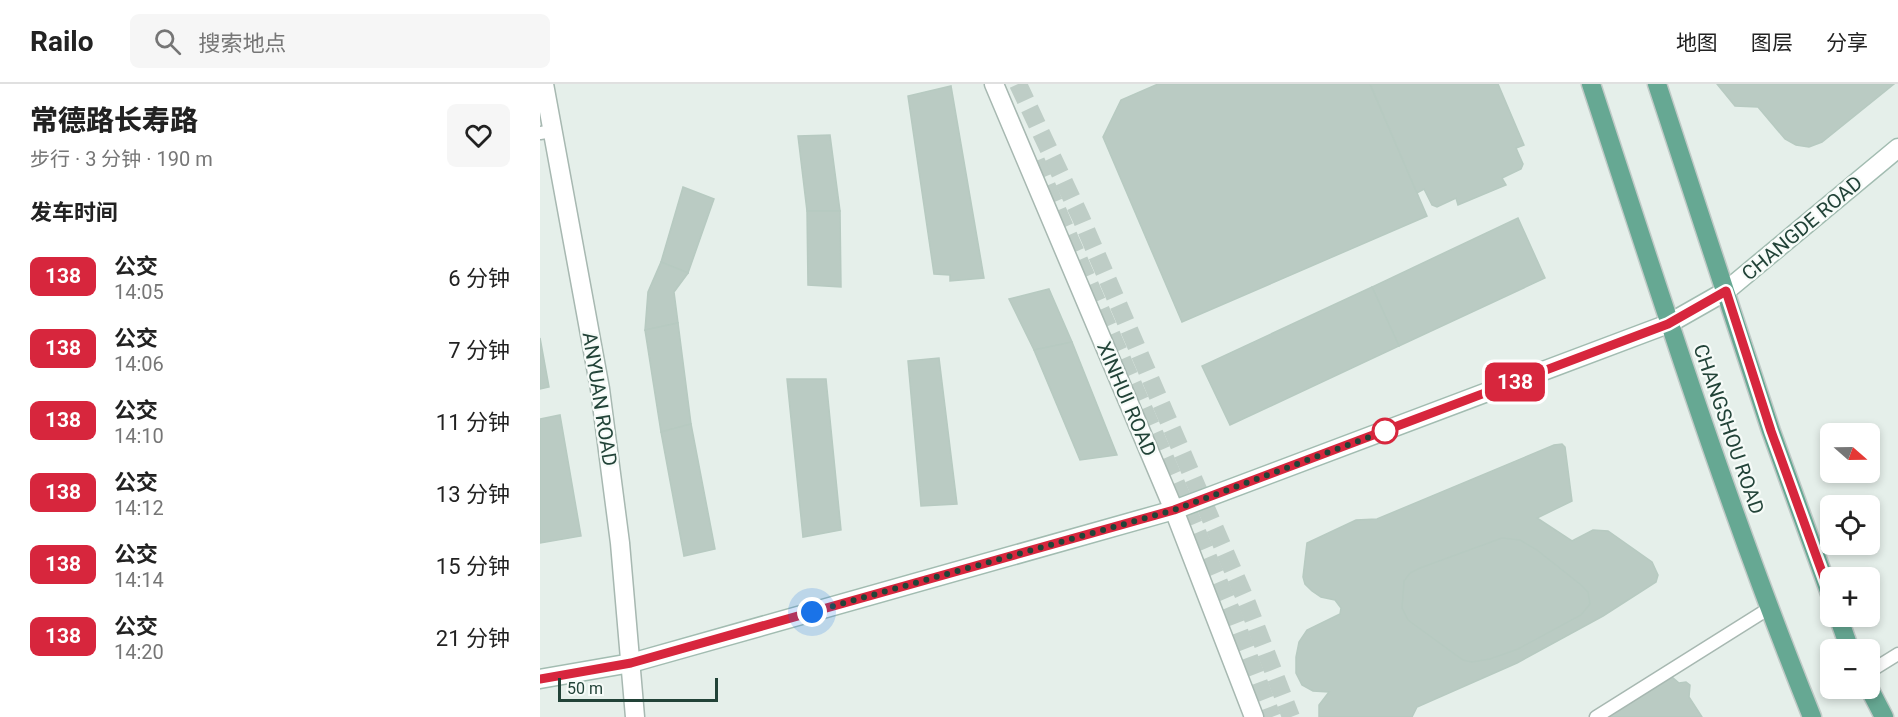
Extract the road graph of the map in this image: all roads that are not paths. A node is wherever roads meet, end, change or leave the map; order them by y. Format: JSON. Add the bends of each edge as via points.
{"nodes":[{"id":1,"x":544,"y":84,"type":"edge"},
{"id":2,"x":994,"y":84,"type":"edge"},
{"id":3,"x":1591,"y":84,"type":"edge"},
{"id":4,"x":1657,"y":84,"type":"edge"},
{"id":5,"x":546,"y":132,"type":"edge"},
{"id":6,"x":1898,"y":148,"type":"edge"},
{"id":7,"x":1726,"y":291,"type":"junction"},
{"id":8,"x":1668,"y":324,"type":"junction"},
{"id":9,"x":1174,"y":510,"type":"junction"},
{"id":10,"x":1820,"y":567,"type":"edge"},
{"id":11,"x":1768,"y":609,"type":"junction"},
{"id":12,"x":1898,"y":654,"type":"edge"},
{"id":13,"x":631,"y":663,"type":"junction"},
{"id":14,"x":1880,"y":665,"type":"edge"},
{"id":15,"x":540,"y":679,"type":"edge"},
{"id":16,"x":1875,"y":699,"type":"edge"},
{"id":17,"x":635,"y":717,"type":"edge"},
{"id":18,"x":1254,"y":717,"type":"edge"},
{"id":19,"x":1596,"y":717,"type":"edge"},
{"id":20,"x":1812,"y":717,"type":"edge"},
{"id":21,"x":1884,"y":717,"type":"edge"}],
"edges":[{"from":1,"to":5,"type":"main road","name":"ANYUAN ROAD"},
{"from":2,"to":9,"type":"main road","name":"XINHUI ROAD"},
{"from":3,"to":8,"type":"main road","name":"CHANGSHOU ROAD"},
{"from":4,"to":7,"type":"main road","name":"CHANGSHOU ROAD"},
{"from":5,"to":13,"type":"main road","name":"ANYUAN ROAD","via":[[600,389]]},
{"from":6,"to":7,"type":"main road","name":"CHANGDE ROAD"},
{"from":7,"to":8,"type":"main road","name":"CHANGDE ROAD"},
{"from":7,"to":10,"type":"main road","name":"CHANGSHOU ROAD"},
{"from":8,"to":9,"type":"main road","name":"CHANGDE ROAD"},
{"from":8,"to":11,"type":"main road","name":"CHANGSHOU ROAD"},
{"from":9,"to":13,"type":"main road","name":"CHANGDE ROAD"},
{"from":9,"to":18,"type":"main road","name":"XINHUI ROAD"},
{"from":11,"to":19,"type":"lane"},
{"from":11,"to":20,"type":"main road","name":"CHANGSHOU ROAD"},
{"from":12,"to":14,"type":"lane"},
{"from":13,"to":15,"type":"main road","name":"CHANGDE ROAD"},
{"from":13,"to":17,"type":"main road","name":"ANYUAN ROAD"},
{"from":16,"to":21,"type":"main road"}]}
